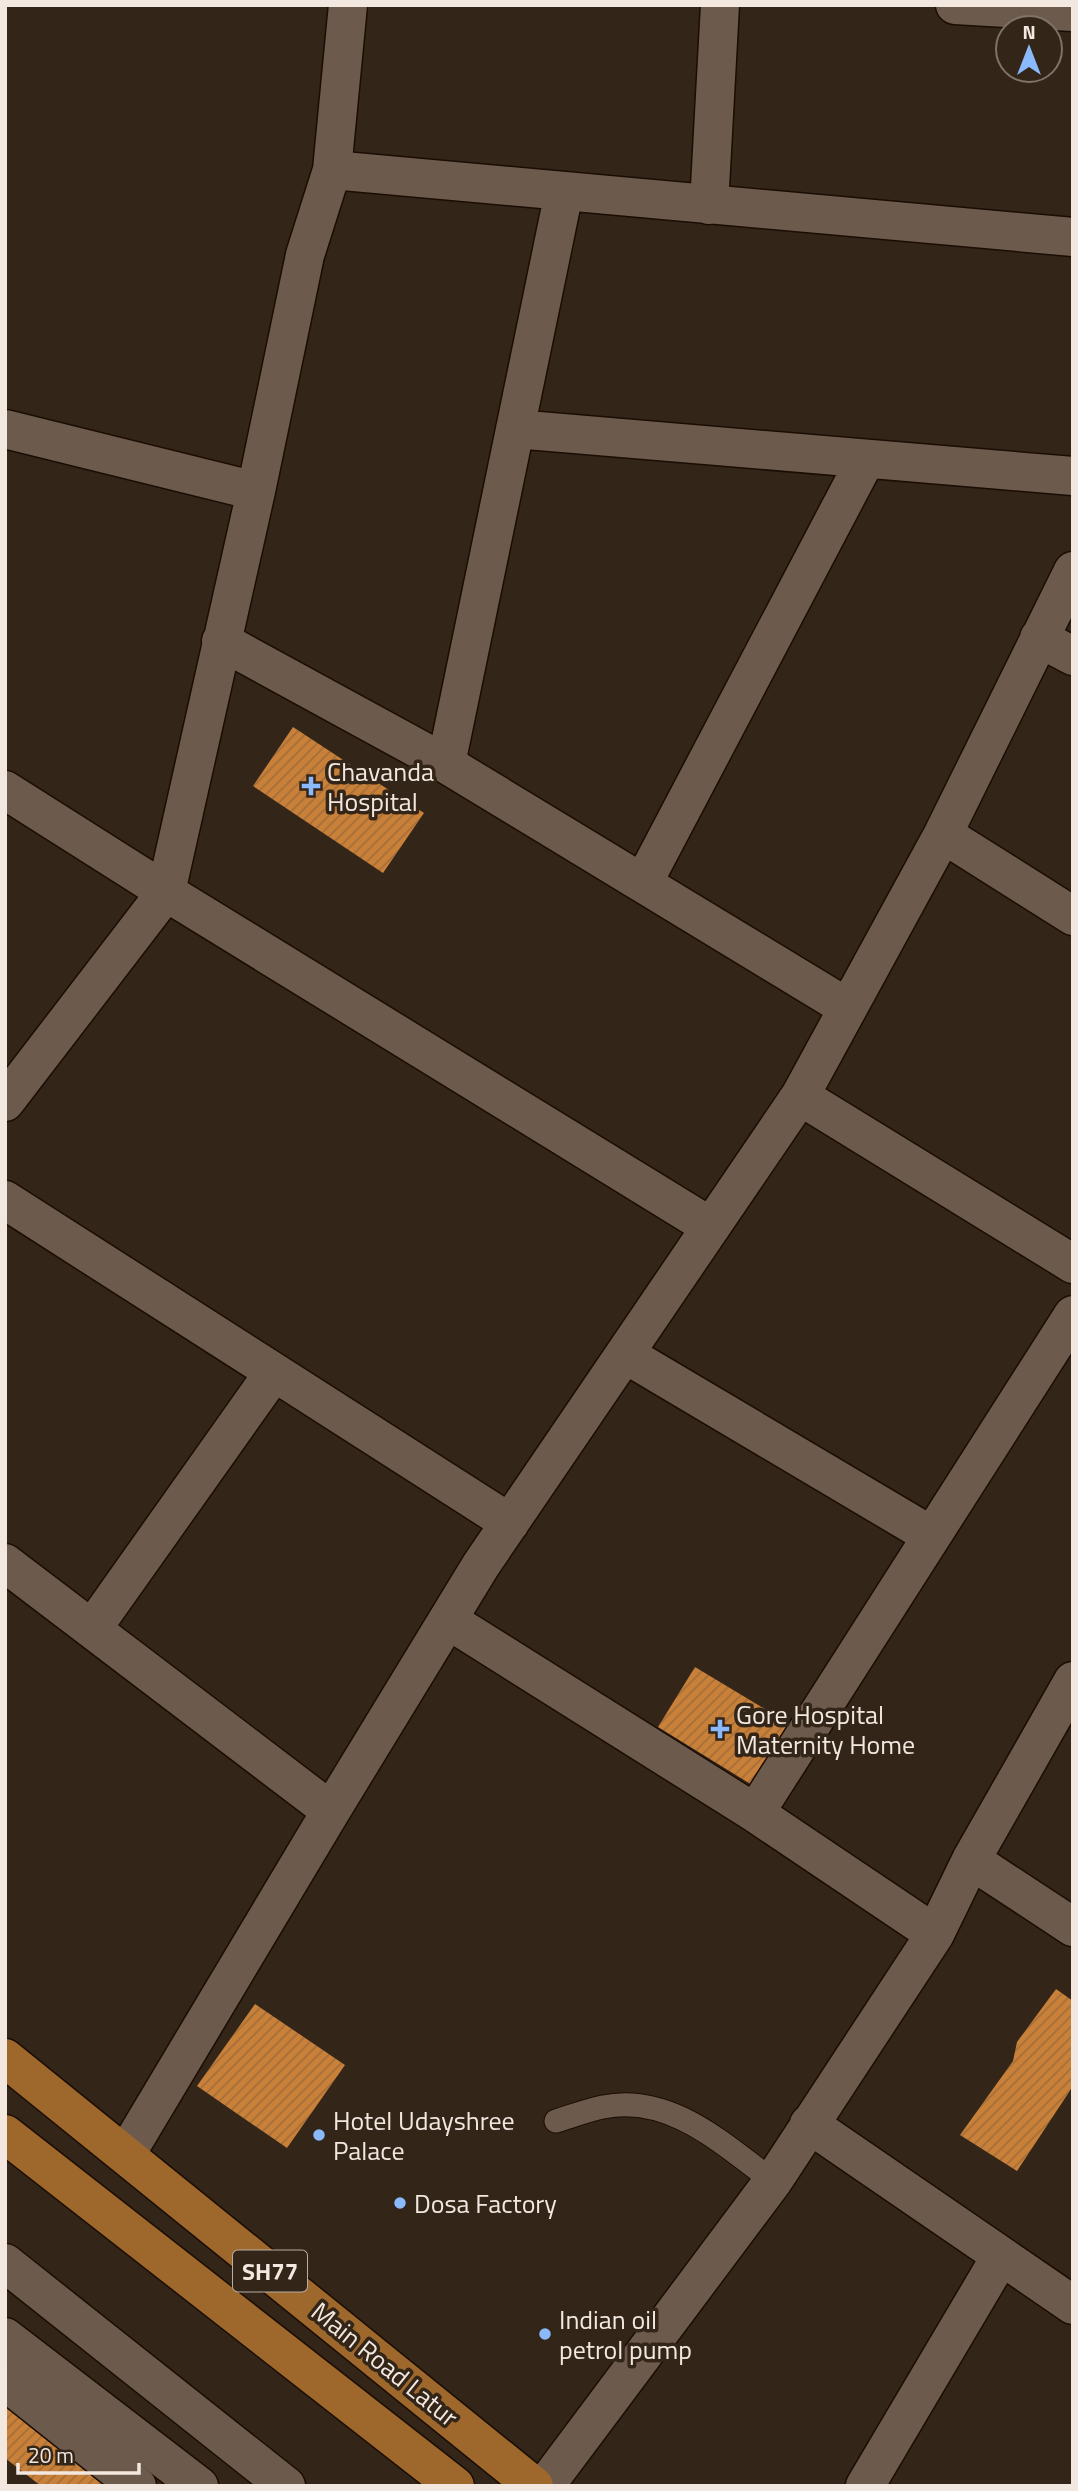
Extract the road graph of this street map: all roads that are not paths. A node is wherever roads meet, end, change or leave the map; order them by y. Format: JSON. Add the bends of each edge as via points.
{"nodes":[{"id":1,"x":348,"y":5,"type":"edge"},
{"id":2,"x":720,"y":5,"type":"edge"},
{"id":3,"x":955,"y":5,"type":"edge"},
{"id":4,"x":1073,"y":12,"type":"edge"},
{"id":5,"x":332,"y":170,"type":"junction"},
{"id":6,"x":564,"y":192,"type":"junction"},
{"id":7,"x":709,"y":205,"type":"junction"},
{"id":8,"x":1073,"y":237,"type":"edge"},
{"id":9,"x":5,"y":429,"type":"edge"},
{"id":10,"x":515,"y":429,"type":"junction"},
{"id":11,"x":866,"y":459,"type":"junction"},
{"id":12,"x":1073,"y":476,"type":"edge"},
{"id":13,"x":256,"y":491,"type":"junction"},
{"id":14,"x":1073,"y":570,"type":"edge"},
{"id":15,"x":1039,"y":639,"type":"junction"},
{"id":16,"x":221,"y":641,"type":"junction"},
{"id":17,"x":1073,"y":656,"type":"edge"},
{"id":18,"x":446,"y":764,"type":"junction"},
{"id":19,"x":5,"y":790,"type":"edge"},
{"id":20,"x":943,"y":834,"type":"junction"},
{"id":21,"x":643,"y":883,"type":"junction"},
{"id":22,"x":166,"y":892,"type":"junction"},
{"id":23,"x":1073,"y":916,"type":"edge"},
{"id":24,"x":848,"y":1008,"type":"junction"},
{"id":25,"x":800,"y":1096,"type":"junction"},
{"id":26,"x":5,"y":1101,"type":"edge"},
{"id":27,"x":5,"y":1200,"type":"edge"},
{"id":28,"x":710,"y":1227,"type":"junction"},
{"id":29,"x":1073,"y":1264,"type":"edge"},
{"id":30,"x":1073,"y":1315,"type":"edge"},
{"id":31,"x":625,"y":1354,"type":"junction"},
{"id":32,"x":274,"y":1372,"type":"junction"},
{"id":33,"x":510,"y":1523,"type":"junction"},
{"id":34,"x":932,"y":1536,"type":"junction"},
{"id":35,"x":5,"y":1563,"type":"edge"},
{"id":36,"x":448,"y":1620,"type":"junction"},
{"id":37,"x":92,"y":1629,"type":"junction"},
{"id":38,"x":1073,"y":1681,"type":"edge"},
{"id":39,"x":331,"y":1811,"type":"junction"},
{"id":40,"x":755,"y":1813,"type":"junction"},
{"id":41,"x":971,"y":1860,"type":"junction"},
{"id":42,"x":1073,"y":1927,"type":"edge"},
{"id":43,"x":935,"y":1934,"type":"junction"},
{"id":44,"x":5,"y":2058,"type":"edge"},
{"id":45,"x":556,"y":2121,"type":"dead end"},
{"id":46,"x":809,"y":2124,"type":"junction"},
{"id":47,"x":5,"y":2134,"type":"edge"},
{"id":48,"x":126,"y":2154,"type":"junction"},
{"id":49,"x":773,"y":2181,"type":"junction"},
{"id":50,"x":1001,"y":2256,"type":"junction"},
{"id":51,"x":5,"y":2263,"type":"edge"},
{"id":52,"x":1073,"y":2305,"type":"edge"},
{"id":53,"x":5,"y":2337,"type":"edge"},
{"id":54,"x":5,"y":2381,"type":"edge"},
{"id":55,"x":137,"y":2486,"type":"edge"},
{"id":56,"x":199,"y":2486,"type":"edge"},
{"id":57,"x":286,"y":2486,"type":"edge"},
{"id":58,"x":455,"y":2486,"type":"edge"},
{"id":59,"x":534,"y":2486,"type":"edge"},
{"id":60,"x":545,"y":2486,"type":"edge"},
{"id":61,"x":865,"y":2486,"type":"edge"}],
"edges":[{"from":1,"to":5,"type":"street"},
{"from":2,"to":7,"type":"street"},
{"from":3,"to":4,"type":"street"},
{"from":5,"to":6,"type":"street"},
{"from":5,"to":13,"type":"street","via":[[305,255]]},
{"from":6,"to":7,"type":"street"},
{"from":6,"to":10,"type":"street"},
{"from":7,"to":8,"type":"street"},
{"from":9,"to":13,"type":"street"},
{"from":10,"to":11,"type":"street"},
{"from":10,"to":18,"type":"street"},
{"from":11,"to":12,"type":"street"},
{"from":11,"to":21,"type":"street"},
{"from":13,"to":16,"type":"street"},
{"from":14,"to":15,"type":"street"},
{"from":15,"to":17,"type":"street"},
{"from":15,"to":20,"type":"street"},
{"from":16,"to":18,"type":"street"},
{"from":16,"to":22,"type":"street"},
{"from":18,"to":21,"type":"street"},
{"from":19,"to":22,"type":"street"},
{"from":20,"to":23,"type":"street"},
{"from":20,"to":24,"type":"street"},
{"from":21,"to":24,"type":"street"},
{"from":22,"to":26,"type":"street"},
{"from":22,"to":28,"type":"street"},
{"from":24,"to":25,"type":"street"},
{"from":25,"to":28,"type":"street"},
{"from":25,"to":29,"type":"street"},
{"from":27,"to":32,"type":"street"},
{"from":28,"to":31,"type":"street"},
{"from":30,"to":34,"type":"street"},
{"from":31,"to":33,"type":"street"},
{"from":31,"to":34,"type":"street"},
{"from":32,"to":33,"type":"street"},
{"from":32,"to":37,"type":"street"},
{"from":33,"to":36,"type":"street"},
{"from":34,"to":40,"type":"street"},
{"from":35,"to":37,"type":"street"},
{"from":36,"to":39,"type":"street"},
{"from":36,"to":40,"type":"street"},
{"from":37,"to":39,"type":"street"},
{"from":38,"to":41,"type":"street"},
{"from":39,"to":48,"type":"street"},
{"from":40,"to":43,"type":"street"},
{"from":41,"to":42,"type":"street"},
{"from":41,"to":43,"type":"street"},
{"from":43,"to":46,"type":"street"},
{"from":44,"to":48,"type":"main road","name":"Main Road Latur","number":"SH77"},
{"from":45,"to":49,"type":"lane","via":[[604,2106],[656,2109],[701,2129]]},
{"from":46,"to":49,"type":"street"},
{"from":46,"to":50,"type":"street"},
{"from":47,"to":58,"type":"main road","name":"Main Road Latur","number":"SH77"},
{"from":48,"to":59,"type":"main road","name":"Main Road Latur","number":"SH77"},
{"from":49,"to":60,"type":"street"},
{"from":50,"to":52,"type":"street"},
{"from":50,"to":61,"type":"street"},
{"from":51,"to":57,"type":"street"},
{"from":53,"to":56,"type":"street"},
{"from":54,"to":55,"type":"street"}]}
